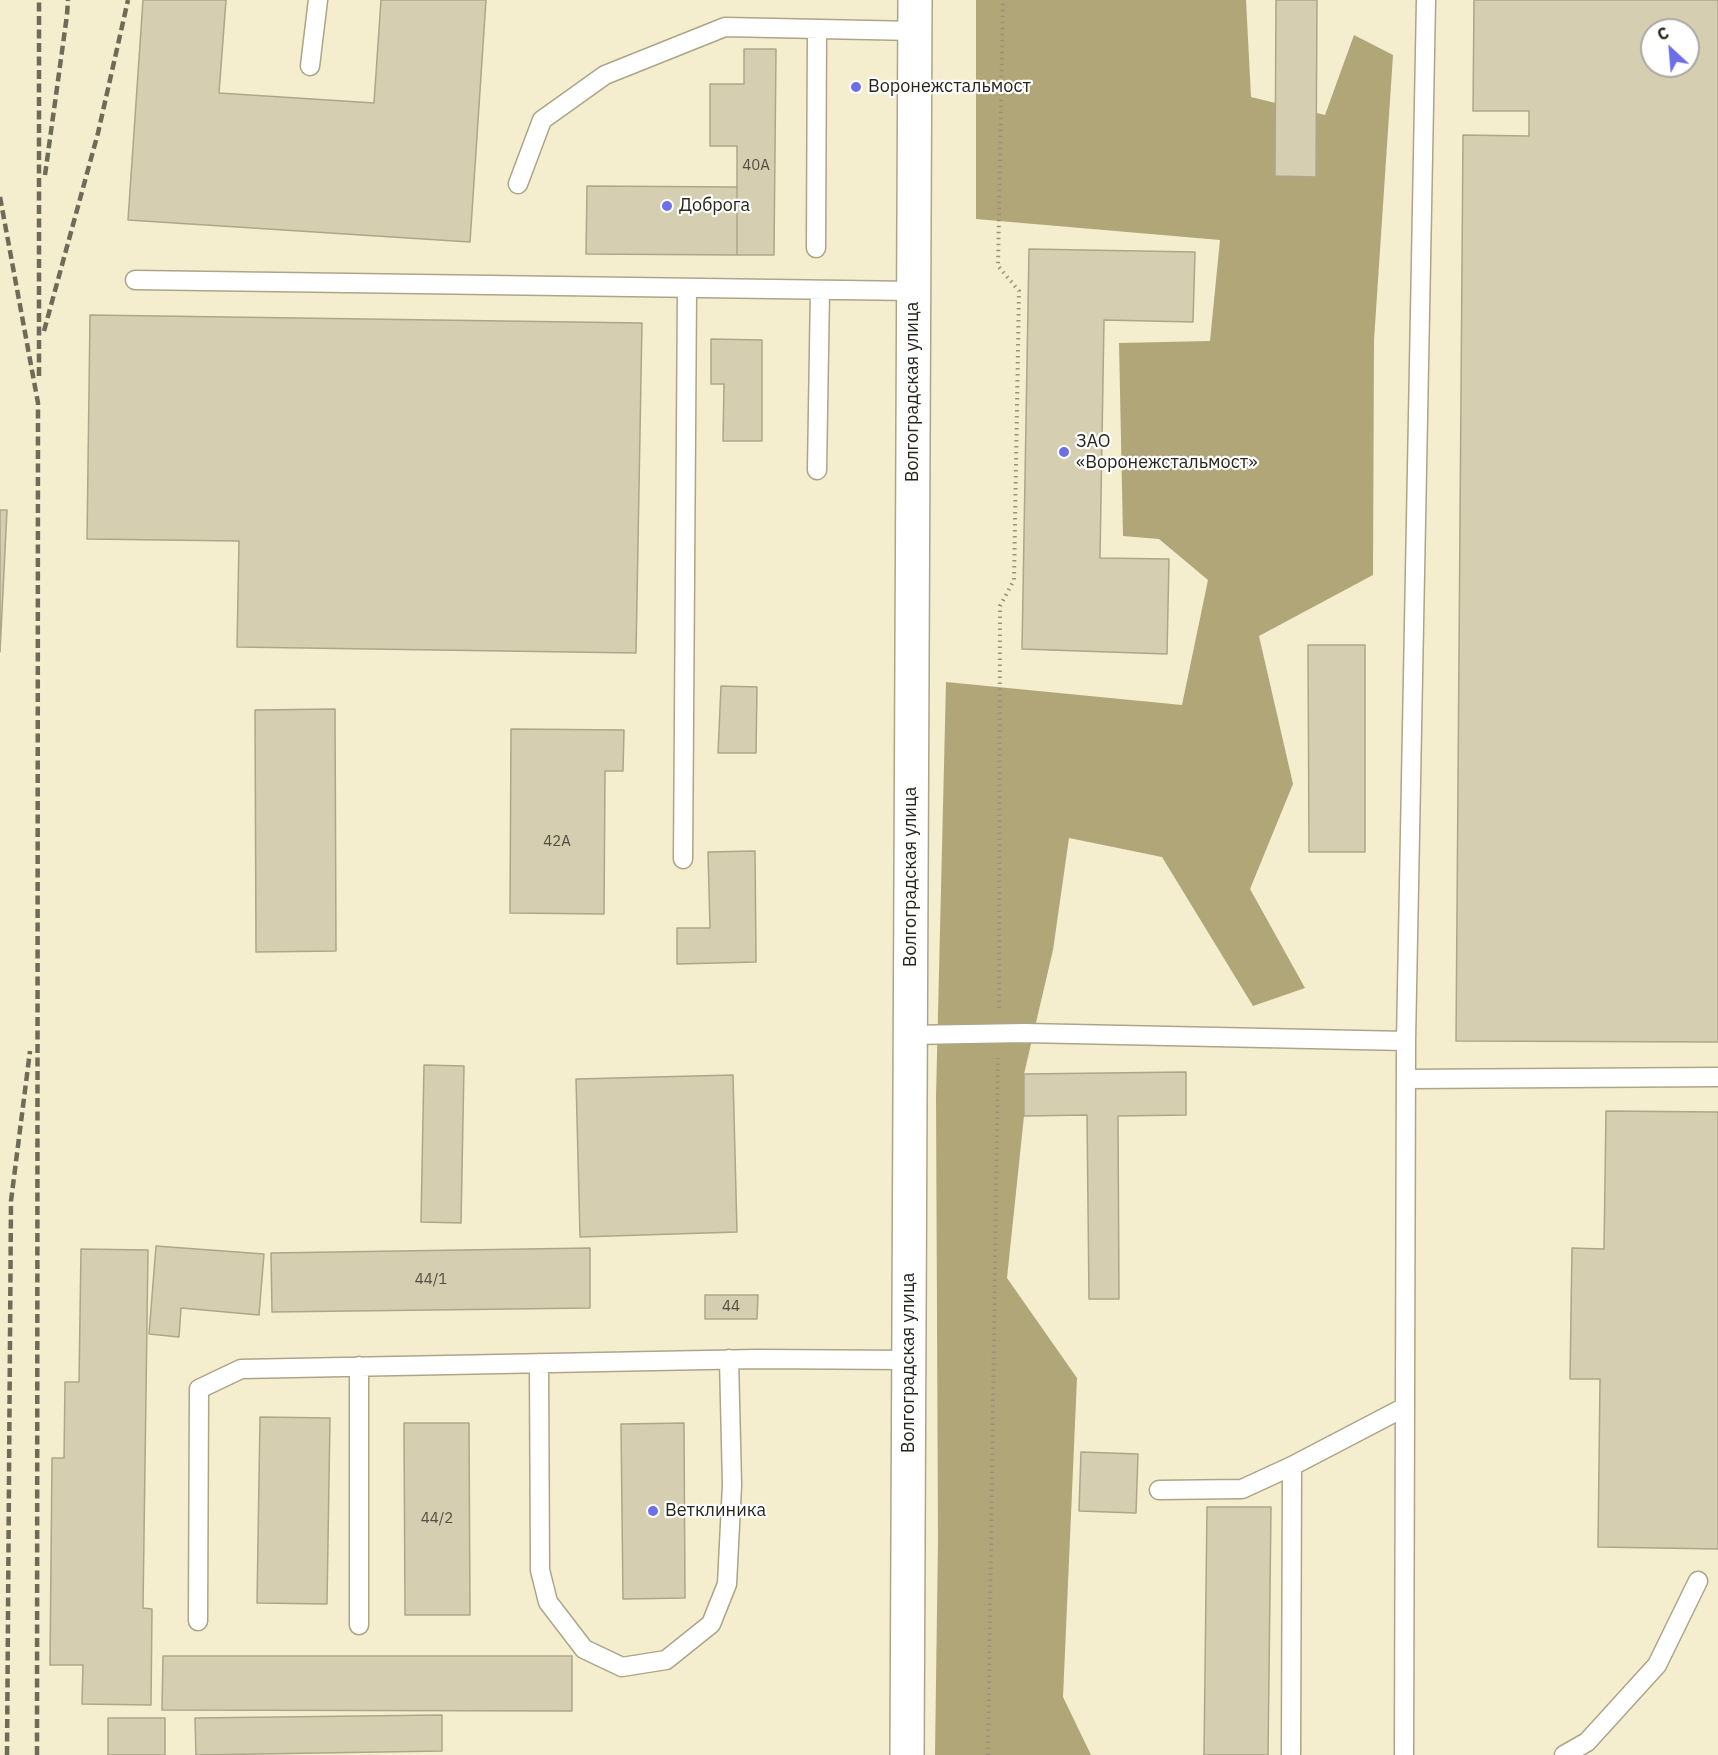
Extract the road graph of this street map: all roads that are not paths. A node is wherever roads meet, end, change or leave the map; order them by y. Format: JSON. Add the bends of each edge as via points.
{"nodes":[{"id":1,"x":318,"y":0,"type":"edge"},
{"id":2,"x":1426,"y":0,"type":"edge"},
{"id":3,"x":915,"y":15,"type":"edge"},
{"id":4,"x":817,"y":29,"type":"junction"},
{"id":5,"x":310,"y":66,"type":"dead end"},
{"id":6,"x":518,"y":184,"type":"dead end"},
{"id":7,"x":816,"y":248,"type":"dead end"},
{"id":8,"x":135,"y":280,"type":"dead end"},
{"id":9,"x":687,"y":289,"type":"junction"},
{"id":10,"x":820,"y":290,"type":"junction"},
{"id":11,"x":914,"y":291,"type":"junction"},
{"id":12,"x":817,"y":470,"type":"dead end"},
{"id":13,"x":683,"y":859,"type":"dead end"},
{"id":14,"x":910,"y":1035,"type":"junction"},
{"id":15,"x":1406,"y":1041,"type":"junction"},
{"id":16,"x":1718,"y":1077,"type":"edge"},
{"id":17,"x":1406,"y":1079,"type":"junction"},
{"id":18,"x":729,"y":1359,"type":"junction"},
{"id":19,"x":909,"y":1360,"type":"junction"},
{"id":20,"x":539,"y":1363,"type":"junction"},
{"id":21,"x":359,"y":1366,"type":"junction"},
{"id":22,"x":1405,"y":1407,"type":"junction"},
{"id":23,"x":1292,"y":1466,"type":"junction"},
{"id":24,"x":1159,"y":1490,"type":"dead end"},
{"id":25,"x":1698,"y":1581,"type":"dead end"},
{"id":26,"x":198,"y":1621,"type":"dead end"},
{"id":27,"x":359,"y":1625,"type":"dead end"},
{"id":28,"x":907,"y":1755,"type":"edge"},
{"id":29,"x":1291,"y":1755,"type":"edge"},
{"id":30,"x":1404,"y":1755,"type":"edge"},
{"id":31,"x":1564,"y":1755,"type":"edge"}],
"edges":[{"from":1,"to":5,"type":"lane"},
{"from":2,"to":15,"type":"lane"},
{"from":3,"to":4,"type":"lane"},
{"from":3,"to":11,"type":"main road","name":"Волгоградская улица"},
{"from":4,"to":6,"type":"lane","via":[[725,27],[605,75],[543,120]]},
{"from":4,"to":7,"type":"lane"},
{"from":8,"to":9,"type":"lane"},
{"from":9,"to":10,"type":"lane"},
{"from":9,"to":13,"type":"lane"},
{"from":10,"to":11,"type":"lane"},
{"from":10,"to":12,"type":"lane"},
{"from":11,"to":14,"type":"main road","name":"Волгоградская улица"},
{"from":14,"to":15,"type":"lane"},
{"from":14,"to":19,"type":"main road","name":"Волгоградская улица"},
{"from":15,"to":17,"type":"lane"},
{"from":16,"to":17,"type":"lane"},
{"from":17,"to":22,"type":"lane"},
{"from":18,"to":19,"type":"lane"},
{"from":18,"to":20,"type":"lane"},
{"from":18,"to":20,"type":"lane","via":[[732,1485],[727,1584],[711,1624],[666,1660],[622,1667],[584,1649],[548,1602],[540,1570]]},
{"from":19,"to":28,"type":"main road","name":"Волгоградская улица"},
{"from":20,"to":21,"type":"lane"},
{"from":21,"to":26,"type":"lane","via":[[241,1369],[199,1389]]},
{"from":21,"to":27,"type":"lane"},
{"from":22,"to":23,"type":"lane"},
{"from":22,"to":30,"type":"lane"},
{"from":23,"to":24,"type":"lane","via":[[1242,1489]]},
{"from":23,"to":29,"type":"lane"},
{"from":25,"to":31,"type":"lane","via":[[1657,1665],[1587,1742]]}]}
